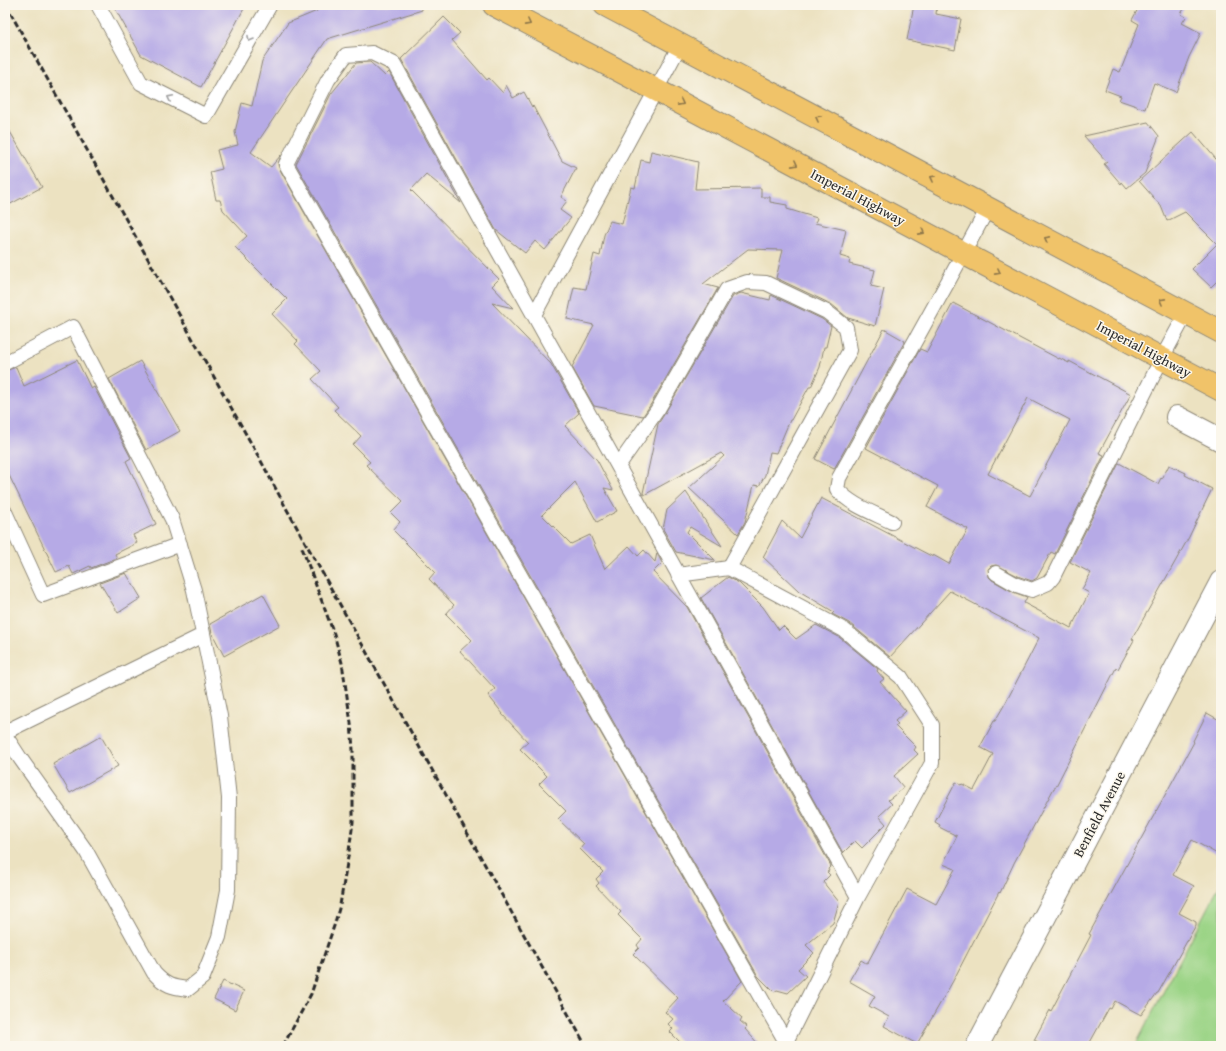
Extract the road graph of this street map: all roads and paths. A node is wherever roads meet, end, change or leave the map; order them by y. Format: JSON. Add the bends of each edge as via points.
{"nodes":[{"id":1,"x":98,"y":5,"type":"edge"},
{"id":2,"x":270,"y":5,"type":"edge"},
{"id":3,"x":494,"y":5,"type":"edge"},
{"id":4,"x":605,"y":5,"type":"edge"},
{"id":5,"x":680,"y":45,"type":"junction"},
{"id":6,"x":656,"y":90,"type":"junction"},
{"id":7,"x":988,"y":208,"type":"junction"},
{"id":8,"x":964,"y":254,"type":"junction"},
{"id":9,"x":1186,"y":314,"type":"junction"},
{"id":10,"x":534,"y":315,"type":"junction"},
{"id":11,"x":1221,"y":332,"type":"edge"},
{"id":12,"x":1162,"y":358,"type":"junction"},
{"id":13,"x":5,"y":363,"type":"edge"},
{"id":14,"x":1221,"y":390,"type":"edge"},
{"id":15,"x":1177,"y":417,"type":"dead end"},
{"id":16,"x":1221,"y":440,"type":"edge"},
{"id":17,"x":618,"y":466,"type":"junction"},
{"id":18,"x":5,"y":512,"type":"edge"},
{"id":19,"x":892,"y":522,"type":"dead end"},
{"id":20,"x":180,"y":544,"type":"junction"},
{"id":21,"x":729,"y":568,"type":"junction"},
{"id":22,"x":996,"y":573,"type":"dead end"},
{"id":23,"x":678,"y":575,"type":"junction"},
{"id":24,"x":1221,"y":582,"type":"edge"},
{"id":25,"x":204,"y":635,"type":"junction"},
{"id":26,"x":5,"y":733,"type":"edge"},
{"id":27,"x":858,"y":897,"type":"junction"},
{"id":28,"x":785,"y":1044,"type":"edge"},
{"id":29,"x":977,"y":1046,"type":"edge"}],
"edges":[{"from":2,"to":1,"type":"lane","one_way":true,"via":[[206,116],[141,83]]},
{"from":3,"to":6,"type":"main road","name":"Imperial Highway","one_way":true},
{"from":4,"to":5,"type":"main road"},
{"from":5,"to":6,"type":"lane"},
{"from":7,"to":5,"type":"main road","one_way":true},
{"from":6,"to":8,"type":"main road","name":"Imperial Highway","one_way":true},
{"from":6,"to":10,"type":"lane"},
{"from":7,"to":8,"type":"lane"},
{"from":9,"to":7,"type":"main road","one_way":true},
{"from":8,"to":12,"type":"main road","name":"Imperial Highway","one_way":true},
{"from":8,"to":19,"type":"lane","via":[[839,478],[837,489],[842,496]]},
{"from":9,"to":11,"type":"main road"},
{"from":9,"to":12,"type":"lane"},
{"from":10,"to":17,"type":"lane"},
{"from":10,"to":28,"type":"lane","via":[[394,64],[372,53],[346,55],[328,80],[286,164]]},
{"from":12,"to":14,"type":"main road","name":"Imperial Highway"},
{"from":12,"to":22,"type":"lane","via":[[1053,577],[1048,583],[1032,590]]},
{"from":13,"to":20,"type":"lane","via":[[73,327],[172,519]]},
{"from":15,"to":16,"type":"street"},
{"from":17,"to":21,"type":"lane","via":[[658,409],[727,289],[747,282],[766,283],[827,312],[846,327],[850,350]]},
{"from":17,"to":23,"type":"lane"},
{"from":18,"to":20,"type":"lane","via":[[43,595]]},
{"from":20,"to":25,"type":"lane"},
{"from":21,"to":23,"type":"lane"},
{"from":21,"to":27,"type":"lane","via":[[844,630],[901,677],[932,725],[932,764]]},
{"from":23,"to":27,"type":"lane"},
{"from":24,"to":29,"type":"street","name":"Benfield Avenue"},
{"from":25,"to":26,"type":"lane"},
{"from":25,"to":26,"type":"lane","via":[[220,716],[229,798],[228,890],[219,936],[203,977],[188,989],[170,986],[154,973],[86,851]]},
{"from":27,"to":28,"type":"lane"}]}
